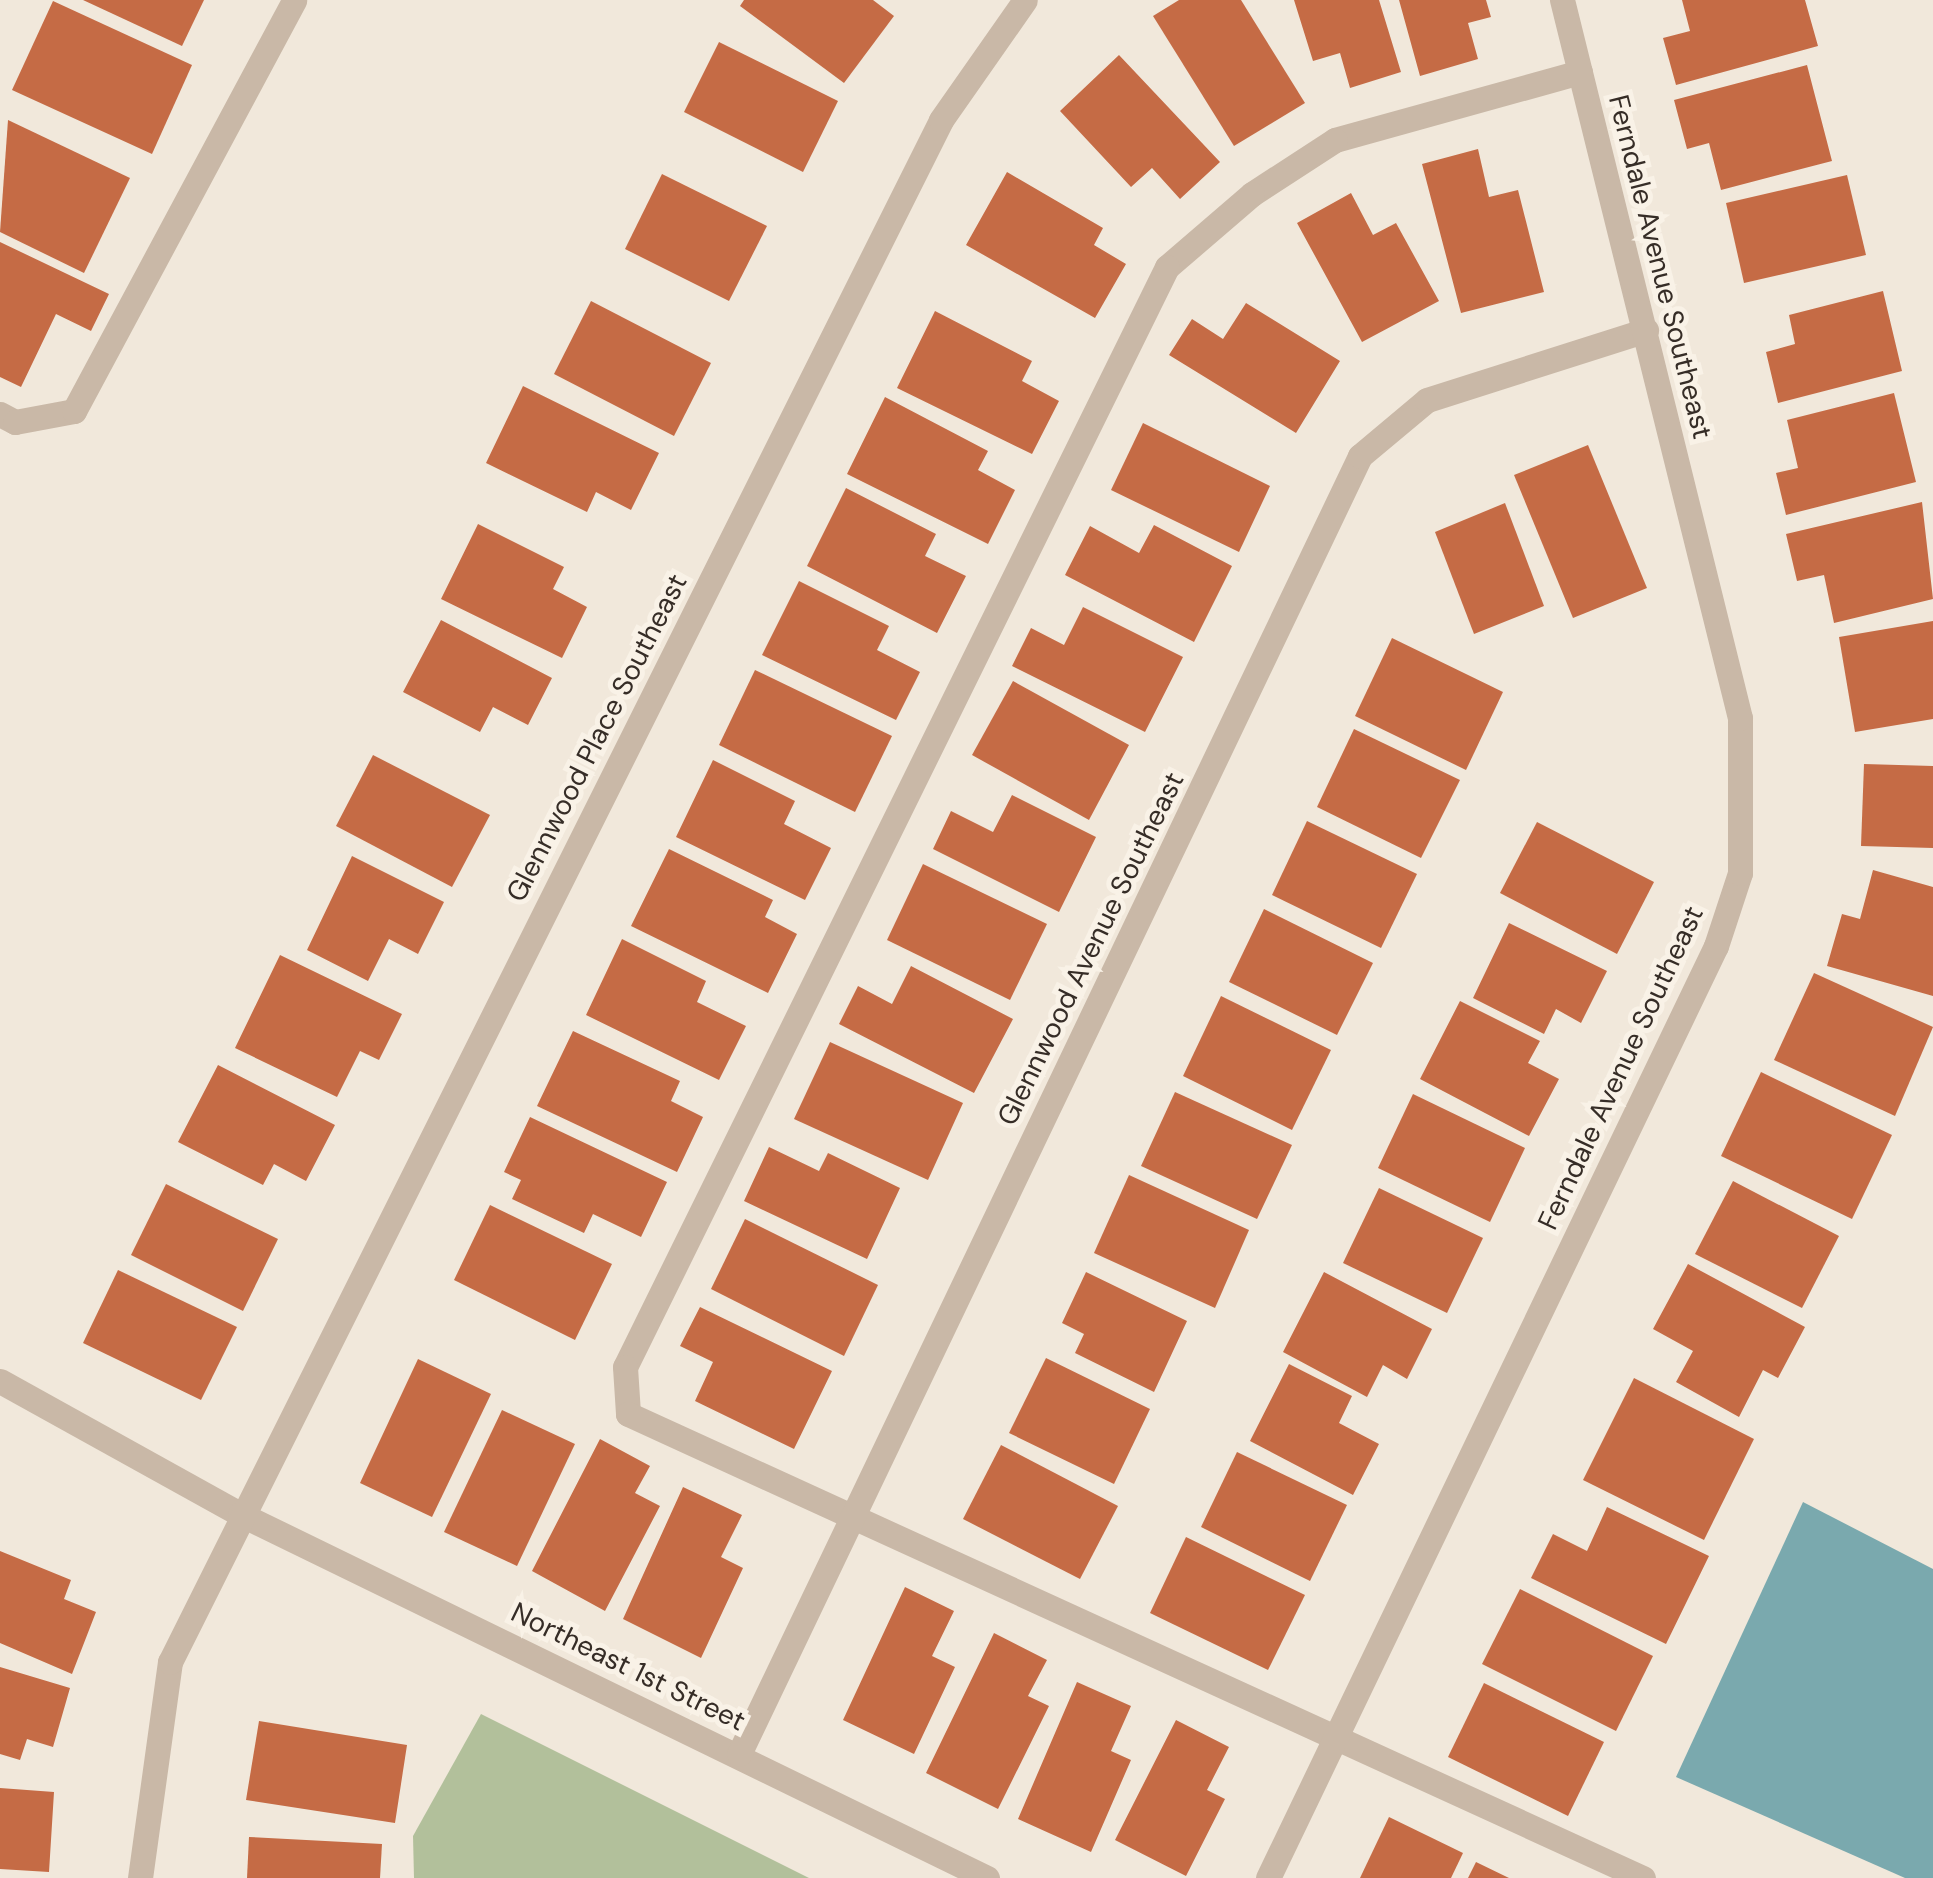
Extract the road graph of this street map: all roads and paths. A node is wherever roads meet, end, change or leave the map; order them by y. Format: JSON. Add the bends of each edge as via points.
{"nodes":[{"id":1,"x":294,"y":0,"type":"edge"},
{"id":2,"x":1025,"y":0,"type":"edge"},
{"id":3,"x":1562,"y":0,"type":"edge"},
{"id":4,"x":1580,"y":72,"type":"junction"},
{"id":5,"x":1646,"y":330,"type":"junction"},
{"id":6,"x":0,"y":414,"type":"edge"},
{"id":7,"x":0,"y":1382,"type":"edge"},
{"id":8,"x":240,"y":1514,"type":"junction"},
{"id":9,"x":854,"y":1514,"type":"junction"},
{"id":10,"x":1335,"y":1740,"type":"junction"},
{"id":11,"x":739,"y":1754,"type":"junction"},
{"id":12,"x":140,"y":1878,"type":"edge"},
{"id":13,"x":987,"y":1878,"type":"edge"},
{"id":14,"x":1268,"y":1878,"type":"edge"},
{"id":15,"x":1642,"y":1878,"type":"edge"}],
"edges":[{"from":1,"to":6,"type":"street","via":[[74,410],[16,422]]},
{"from":2,"to":8,"type":"street","name":"Glennwood Place Southeast","via":[[941,120]]},
{"from":3,"to":4,"type":"street","name":"Ferndale Avenue Southeast"},
{"from":4,"to":5,"type":"street","name":"Ferndale Avenue Southeast"},
{"from":4,"to":9,"type":"street","via":[[1335,140],[1252,194],[1167,267],[625,1368],[628,1414]]},
{"from":5,"to":9,"type":"street","name":"Glennwood Avenue Southeast","via":[[1427,400],[1360,456]]},
{"from":5,"to":10,"type":"street","name":"Ferndale Avenue Southeast","via":[[1740,718],[1740,873],[1716,946]]},
{"from":7,"to":8,"type":"street","name":"Northeast 1st Street"},
{"from":8,"to":11,"type":"street","name":"Northeast 1st Street"},
{"from":8,"to":12,"type":"street","name":"Glennwood Place Southeast","via":[[170,1662]]},
{"from":9,"to":10,"type":"street"},
{"from":9,"to":11,"type":"street","name":"Glennwood Avenue Southeast"},
{"from":10,"to":14,"type":"street","name":"Ferndale Avenue Southeast"},
{"from":10,"to":15,"type":"street"},
{"from":11,"to":13,"type":"street","name":"Northeast 1st Street"}]}
